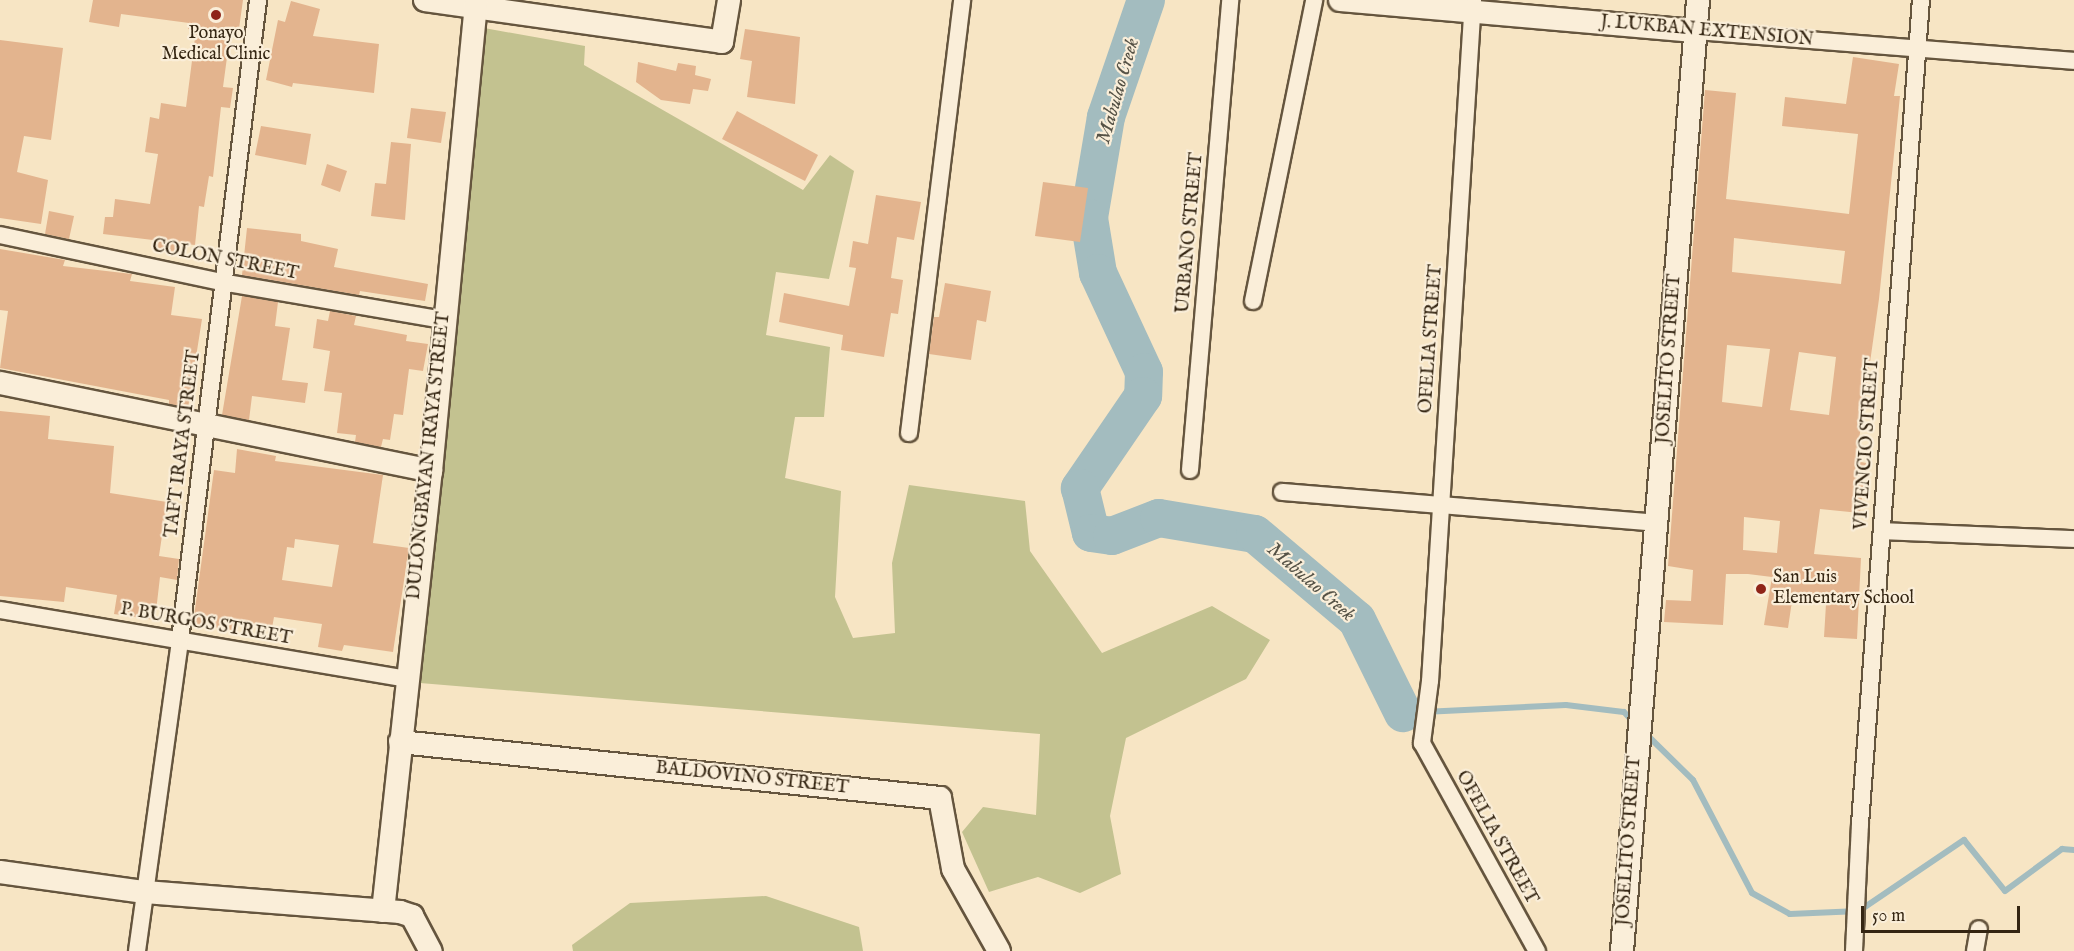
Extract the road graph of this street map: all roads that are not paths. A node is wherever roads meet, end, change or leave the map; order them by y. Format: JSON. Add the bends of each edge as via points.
{"nodes":[{"id":1,"x":258,"y":0,"type":"edge"},
{"id":2,"x":424,"y":0,"type":"edge"},
{"id":3,"x":729,"y":0,"type":"edge"},
{"id":4,"x":962,"y":0,"type":"edge"},
{"id":5,"x":1230,"y":0,"type":"edge"},
{"id":6,"x":1314,"y":0,"type":"edge"},
{"id":7,"x":1340,"y":0,"type":"edge"},
{"id":8,"x":1698,"y":0,"type":"edge"},
{"id":9,"x":1921,"y":0,"type":"edge"},
{"id":10,"x":475,"y":5,"type":"edge"},
{"id":11,"x":1472,"y":6,"type":"edge"},
{"id":12,"x":1695,"y":31,"type":"junction"},
{"id":13,"x":1916,"y":49,"type":"junction"},
{"id":14,"x":2074,"y":61,"type":"edge"},
{"id":15,"x":0,"y":235,"type":"edge"},
{"id":16,"x":221,"y":282,"type":"junction"},
{"id":17,"x":1253,"y":301,"type":"dead end"},
{"id":18,"x":443,"y":320,"type":"junction"},
{"id":19,"x":0,"y":383,"type":"edge"},
{"id":20,"x":207,"y":426,"type":"junction"},
{"id":21,"x":909,"y":433,"type":"dead end"},
{"id":22,"x":1190,"y":470,"type":"dead end"},
{"id":23,"x":431,"y":471,"type":"junction"},
{"id":24,"x":1282,"y":492,"type":"dead end"},
{"id":25,"x":1441,"y":504,"type":"junction"},
{"id":26,"x":1657,"y":522,"type":"junction"},
{"id":27,"x":1882,"y":531,"type":"junction"},
{"id":28,"x":2074,"y":539,"type":"edge"},
{"id":29,"x":0,"y":610,"type":"edge"},
{"id":30,"x":180,"y":640,"type":"junction"},
{"id":31,"x":406,"y":679,"type":"junction"},
{"id":32,"x":400,"y":742,"type":"junction"},
{"id":33,"x":0,"y":872,"type":"edge"},
{"id":34,"x":145,"y":892,"type":"junction"},
{"id":35,"x":383,"y":911,"type":"junction"},
{"id":36,"x":1979,"y":929,"type":"dead end"},
{"id":37,"x":137,"y":951,"type":"edge"},
{"id":38,"x":431,"y":951,"type":"edge"},
{"id":39,"x":999,"y":951,"type":"edge"},
{"id":40,"x":1537,"y":951,"type":"edge"},
{"id":41,"x":1622,"y":951,"type":"edge"},
{"id":42,"x":1854,"y":951,"type":"edge"},
{"id":43,"x":1975,"y":951,"type":"edge"}],
"edges":[{"from":1,"to":16,"type":"street","name":"TAFT IRAYA STREET"},
{"from":2,"to":10,"type":"street"},
{"from":3,"to":10,"type":"street","via":[[722,42]]},
{"from":4,"to":21,"type":"street"},
{"from":5,"to":22,"type":"street","name":"URBANO STREET"},
{"from":6,"to":17,"type":"street"},
{"from":7,"to":11,"type":"street","name":"J. LUKBAN EXTENSION"},
{"from":8,"to":12,"type":"street","name":"JOSELITO STREET"},
{"from":9,"to":13,"type":"street","name":"VIVENCIO STREET"},
{"from":10,"to":18,"type":"street","name":"DULONGBAYAN IRAYA STREET"},
{"from":11,"to":12,"type":"street","name":"J. LUKBAN EXTENSION"},
{"from":11,"to":25,"type":"street","name":"OFELIA STREET"},
{"from":12,"to":13,"type":"street","name":"J. LUKBAN EXTENSION"},
{"from":12,"to":26,"type":"street","name":"JOSELITO STREET"},
{"from":13,"to":14,"type":"street","name":"J. LUKBAN EXTENSION"},
{"from":13,"to":27,"type":"street","name":"VIVENCIO STREET"},
{"from":15,"to":16,"type":"street","name":"COLON STREET"},
{"from":16,"to":18,"type":"street","name":"COLON STREET"},
{"from":16,"to":20,"type":"street","name":"TAFT IRAYA STREET"},
{"from":18,"to":23,"type":"street","name":"DULONGBAYAN IRAYA STREET"},
{"from":19,"to":20,"type":"street"},
{"from":20,"to":23,"type":"street"},
{"from":20,"to":30,"type":"street","name":"TAFT IRAYA STREET"},
{"from":23,"to":31,"type":"street","name":"DULONGBAYAN IRAYA STREET"},
{"from":24,"to":25,"type":"street"},
{"from":25,"to":26,"type":"street"},
{"from":25,"to":40,"type":"street","name":"OFELIA STREET","via":[[1430,681],[1422,744]]},
{"from":26,"to":41,"type":"street","name":"JOSELITO STREET"},
{"from":27,"to":28,"type":"street"},
{"from":27,"to":42,"type":"street","name":"VIVENCIO STREET"},
{"from":29,"to":30,"type":"street","name":"P. BURGOS STREET"},
{"from":30,"to":31,"type":"street","name":"P. BURGOS STREET"},
{"from":30,"to":34,"type":"street","name":"TAFT IRAYA STREET"},
{"from":31,"to":32,"type":"street","name":"DULONGBAYAN IRAYA STREET"},
{"from":32,"to":35,"type":"street","name":"DULONGBAYAN IRAYA STREET"},
{"from":32,"to":39,"type":"street","name":"BALDOVINO STREET","via":[[940,798],[953,869]]},
{"from":33,"to":34,"type":"street"},
{"from":34,"to":35,"type":"street"},
{"from":34,"to":37,"type":"street","name":"TAFT IRAYA STREET"},
{"from":35,"to":38,"type":"street","via":[[412,916]]},
{"from":36,"to":43,"type":"street"}]}
